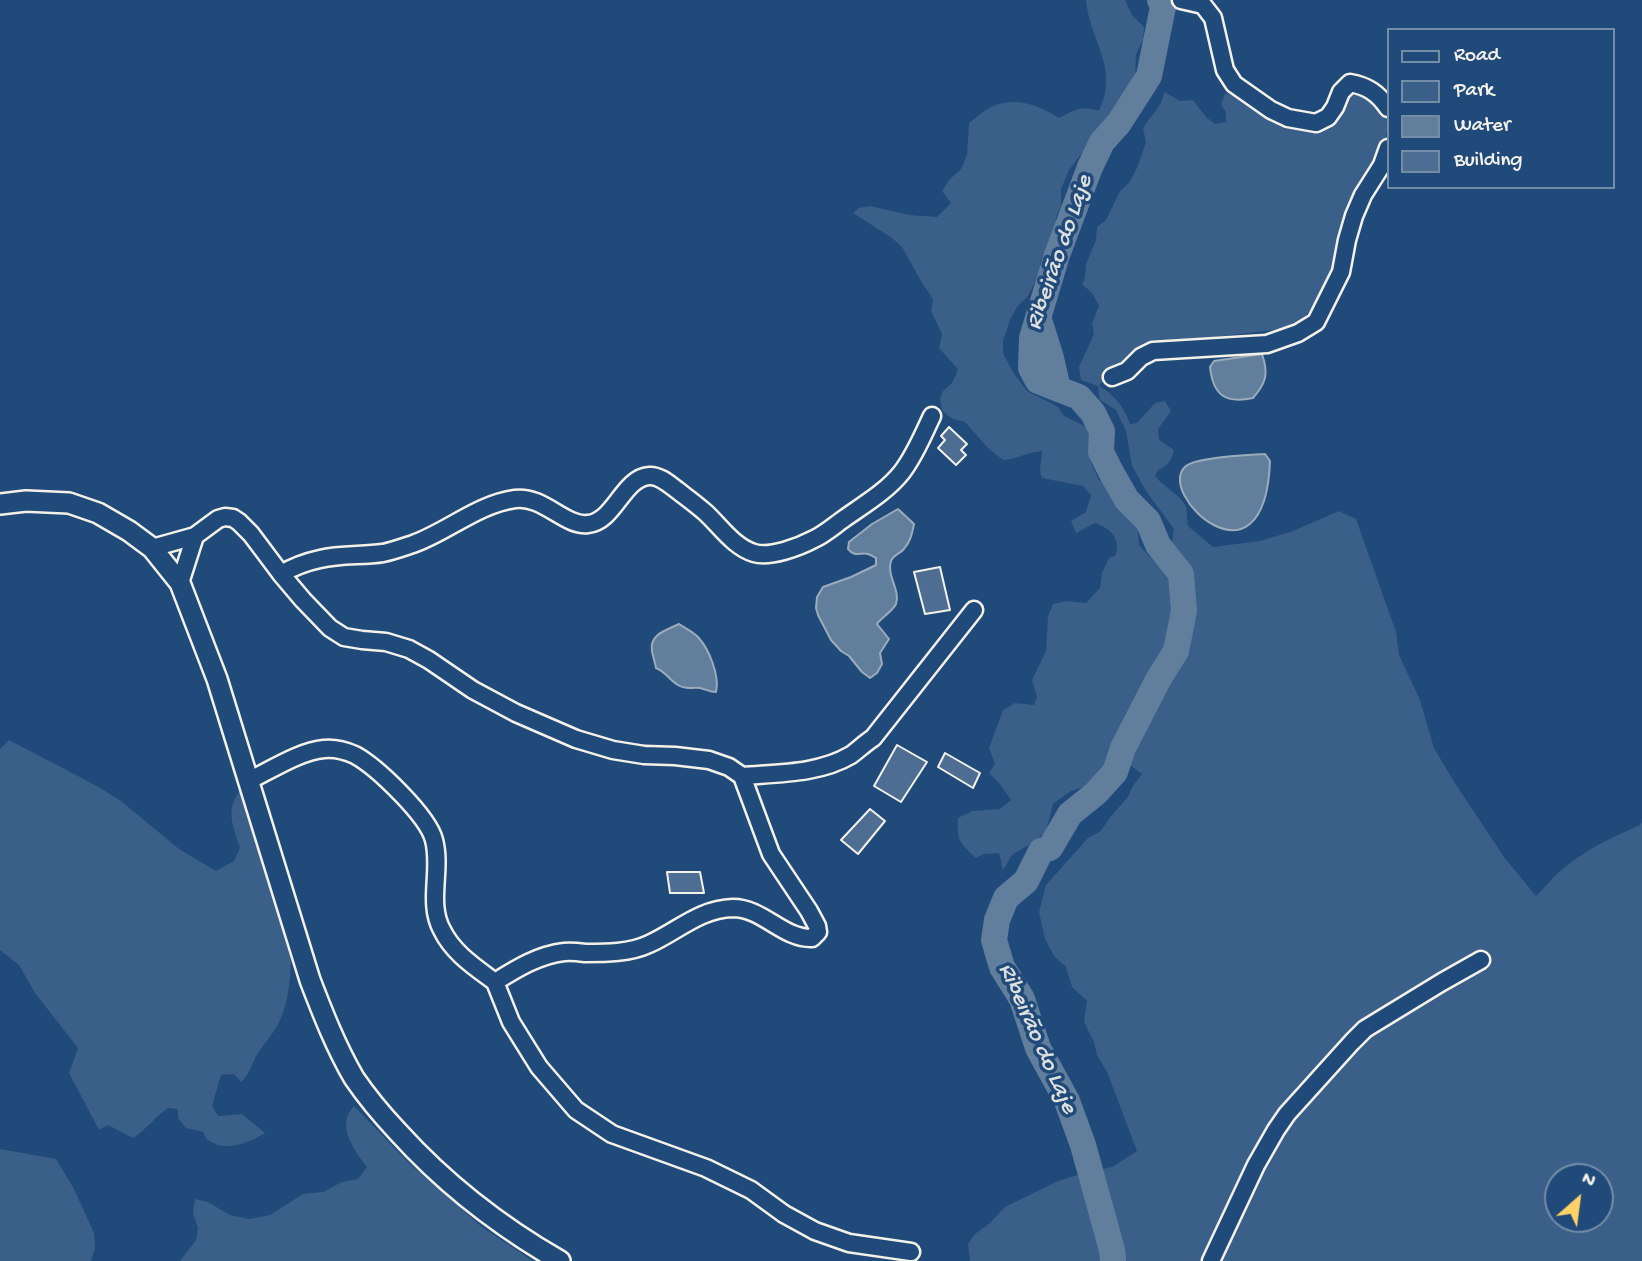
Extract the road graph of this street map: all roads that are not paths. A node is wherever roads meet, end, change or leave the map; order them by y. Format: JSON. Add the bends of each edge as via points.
{"nodes":[{"id":1,"x":1181,"y":0,"type":"edge"},
{"id":2,"x":1386,"y":106,"type":"edge"},
{"id":3,"x":1386,"y":154,"type":"edge"},
{"id":4,"x":1112,"y":377,"type":"dead end"},
{"id":5,"x":932,"y":416,"type":"dead end"},
{"id":6,"x":0,"y":504,"type":"edge"},
{"id":7,"x":195,"y":536,"type":"junction"},
{"id":8,"x":152,"y":548,"type":"junction"},
{"id":9,"x":281,"y":574,"type":"junction"},
{"id":10,"x":180,"y":583,"type":"junction"},
{"id":11,"x":974,"y":610,"type":"dead end"},
{"id":12,"x":743,"y":776,"type":"junction"},
{"id":13,"x":250,"y":780,"type":"junction"},
{"id":14,"x":1481,"y":960,"type":"dead end"},
{"id":15,"x":495,"y":982,"type":"junction"},
{"id":16,"x":911,"y":1252,"type":"dead end"},
{"id":17,"x":560,"y":1261,"type":"edge"},
{"id":18,"x":1211,"y":1261,"type":"edge"}],
"edges":[{"from":1,"to":2,"type":"street","via":[[1203,5],[1213,18],[1225,70],[1234,84],[1271,110],[1315,122],[1328,117],[1350,83],[1374,92]]},
{"from":3,"to":4,"type":"street","via":[[1354,216],[1341,272],[1316,322],[1267,344],[1153,351],[1127,372]]},
{"from":5,"to":9,"type":"street","via":[[920,444],[889,486],[816,539],[769,555],[740,547],[667,482],[647,476],[594,523],[578,523],[529,499],[515,499],[384,553],[320,559]]},
{"from":6,"to":8,"type":"main road","via":[[69,503],[98,513]]},
{"from":7,"to":8,"type":"street"},
{"from":7,"to":9,"type":"street","via":[[218,519],[233,518]]},
{"from":7,"to":10,"type":"street"},
{"from":8,"to":10,"type":"main road"},
{"from":9,"to":12,"type":"street","via":[[330,628],[344,637],[409,649],[516,713],[613,750],[709,760]]},
{"from":10,"to":13,"type":"main road"},
{"from":11,"to":12,"type":"street","via":[[873,738],[852,754],[804,770]]},
{"from":12,"to":15,"type":"street","via":[[771,854],[817,926],[815,936],[809,939],[789,932],[754,912],[713,910],[649,945],[539,958]]},
{"from":13,"to":15,"type":"street","via":[[310,751],[337,749],[355,755],[393,784],[434,837],[435,906],[440,928],[453,948]]},
{"from":13,"to":17,"type":"main road","via":[[310,981],[355,1078],[422,1160],[496,1221]]},
{"from":14,"to":18,"type":"street","via":[[1365,1029],[1287,1114],[1256,1165]]},
{"from":15,"to":16,"type":"street","via":[[511,1022],[539,1067],[576,1110],[612,1134],[706,1168],[815,1231]]}]}
